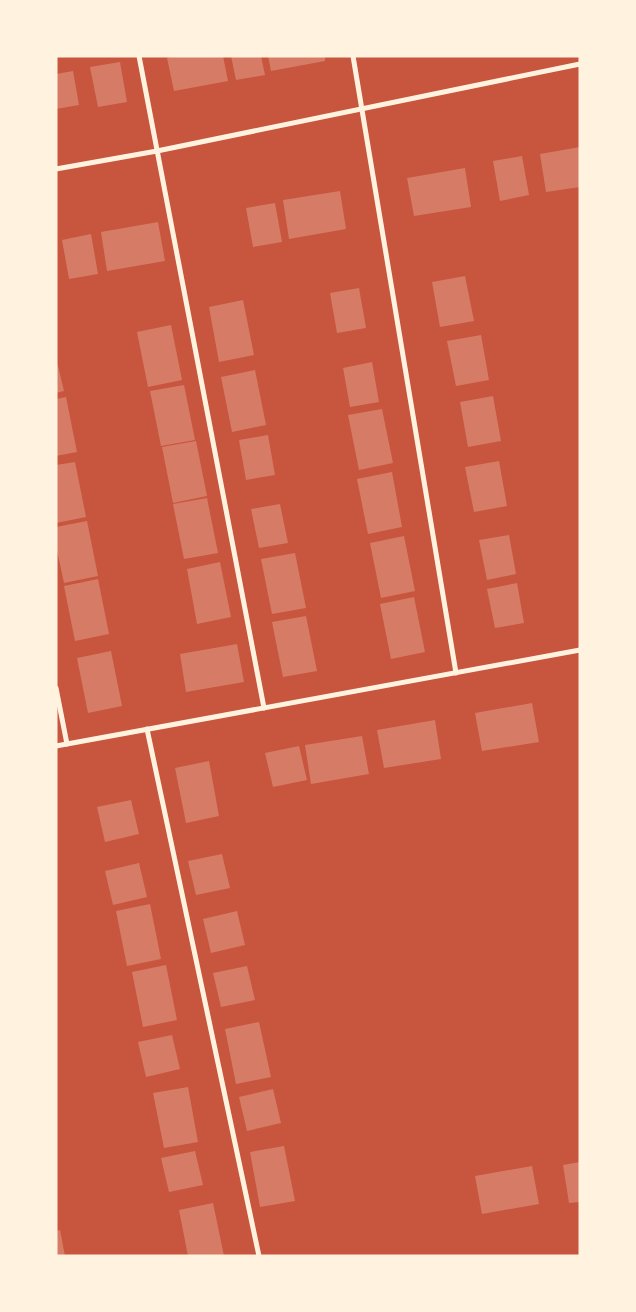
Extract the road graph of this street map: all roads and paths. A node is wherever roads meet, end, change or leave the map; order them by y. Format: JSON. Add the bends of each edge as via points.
{"nodes":[{"id":1,"x":139,"y":56,"type":"edge"},
{"id":2,"x":353,"y":56,"type":"edge"},
{"id":3,"x":580,"y":64,"type":"edge"},
{"id":4,"x":362,"y":109,"type":"junction"},
{"id":5,"x":156,"y":151,"type":"junction"},
{"id":6,"x":56,"y":170,"type":"edge"},
{"id":7,"x":580,"y":650,"type":"edge"},
{"id":8,"x":456,"y":672,"type":"junction"},
{"id":9,"x":56,"y":688,"type":"edge"},
{"id":10,"x":264,"y":708,"type":"junction"},
{"id":11,"x":148,"y":729,"type":"junction"},
{"id":12,"x":67,"y":744,"type":"junction"},
{"id":13,"x":56,"y":746,"type":"edge"},
{"id":14,"x":259,"y":1256,"type":"edge"}],
"edges":[{"from":1,"to":5,"type":"street"},
{"from":2,"to":4,"type":"street"},
{"from":3,"to":4,"type":"street"},
{"from":4,"to":5,"type":"street"},
{"from":4,"to":8,"type":"street"},
{"from":5,"to":6,"type":"street"},
{"from":5,"to":10,"type":"street"},
{"from":7,"to":8,"type":"street"},
{"from":8,"to":10,"type":"street"},
{"from":9,"to":12,"type":"street"},
{"from":10,"to":11,"type":"street"},
{"from":11,"to":12,"type":"street"},
{"from":11,"to":14,"type":"street"},
{"from":12,"to":13,"type":"street"}]}
